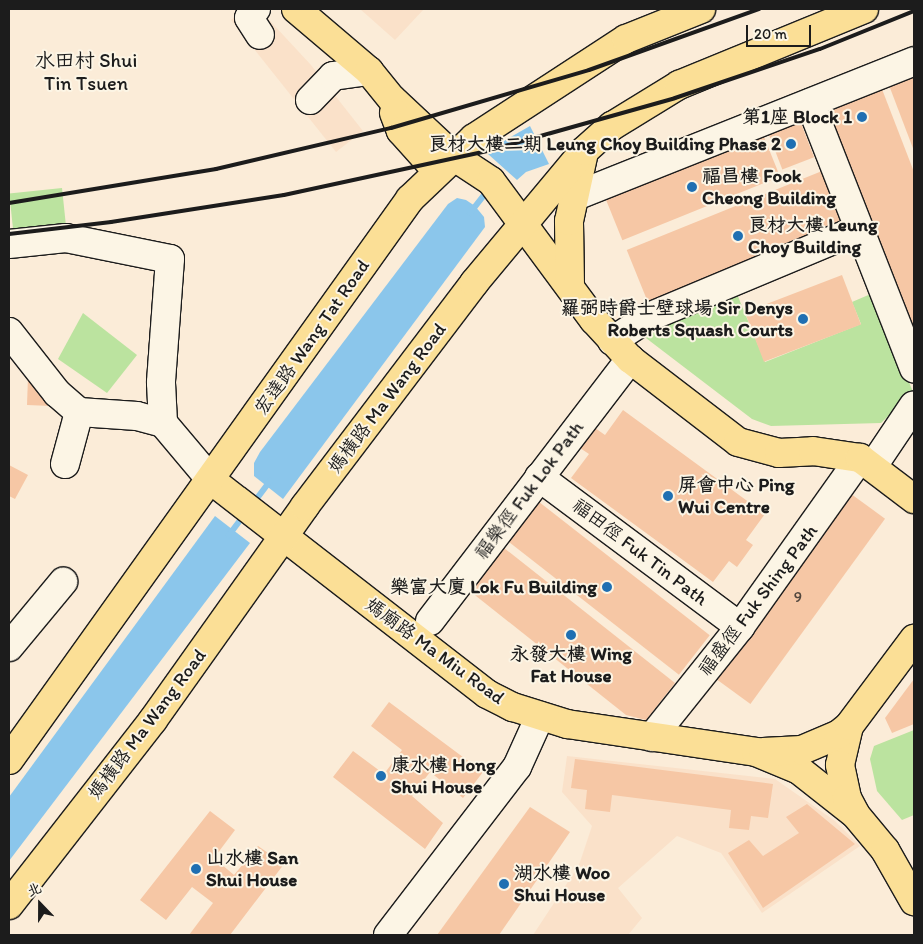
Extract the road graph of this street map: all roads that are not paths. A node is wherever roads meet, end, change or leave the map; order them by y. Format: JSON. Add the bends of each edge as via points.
{"nodes":[{"id":1,"x":256,"y":9,"type":"edge"},
{"id":2,"x":701,"y":9,"type":"edge"},
{"id":3,"x":864,"y":9,"type":"edge"},
{"id":4,"x":305,"y":12,"type":"edge"},
{"id":5,"x":260,"y":35,"type":"dead end"},
{"id":6,"x":914,"y":62,"type":"edge"},
{"id":7,"x":369,"y":71,"type":"junction"},
{"id":8,"x":310,"y":100,"type":"dead end"},
{"id":9,"x":810,"y":103,"type":"junction"},
{"id":10,"x":584,"y":151,"type":"junction"},
{"id":11,"x":453,"y":164,"type":"junction"},
{"id":12,"x":573,"y":197,"type":"junction"},
{"id":13,"x":517,"y":215,"type":"junction"},
{"id":14,"x":859,"y":229,"type":"junction"},
{"id":15,"x":9,"y":244,"type":"edge"},
{"id":16,"x":570,"y":286,"type":"junction"},
{"id":17,"x":9,"y":332,"type":"edge"},
{"id":18,"x":621,"y":350,"type":"junction"},
{"id":19,"x":18,"y":358,"type":"edge"},
{"id":20,"x":914,"y":368,"type":"edge"},
{"id":21,"x":914,"y":405,"type":"edge"},
{"id":22,"x":79,"y":412,"type":"junction"},
{"id":23,"x":163,"y":423,"type":"junction"},
{"id":24,"x":866,"y":462,"type":"junction"},
{"id":25,"x":65,"y":464,"type":"dead end"},
{"id":26,"x":539,"y":477,"type":"junction"},
{"id":27,"x":211,"y":480,"type":"junction"},
{"id":28,"x":914,"y":499,"type":"edge"},
{"id":29,"x":280,"y":532,"type":"junction"},
{"id":30,"x":63,"y":582,"type":"dead end"},
{"id":31,"x":430,"y":621,"type":"dead end"},
{"id":32,"x":740,"y":627,"type":"junction"},
{"id":33,"x":914,"y":639,"type":"edge"},
{"id":34,"x":9,"y":647,"type":"edge"},
{"id":35,"x":540,"y":716,"type":"junction"},
{"id":36,"x":849,"y":726,"type":"junction"},
{"id":37,"x":652,"y":737,"type":"junction"},
{"id":38,"x":756,"y":752,"type":"junction"},
{"id":39,"x":9,"y":760,"type":"edge"},
{"id":40,"x":855,"y":814,"type":"junction"},
{"id":41,"x":914,"y":901,"type":"edge"},
{"id":42,"x":9,"y":905,"type":"edge"},
{"id":43,"x":388,"y":935,"type":"edge"}],
"edges":[{"from":1,"to":5,"type":"street","via":[[248,18]]},
{"from":2,"to":11,"type":"main road","name":"宏達路 Wang Tat Road","via":[[626,39],[474,138]]},
{"from":3,"to":10,"type":"main road","name":"媽橫路 Ma Wang Road","via":[[679,85],[612,126]]},
{"from":4,"to":7,"type":"main road"},
{"from":6,"to":9,"type":"street"},
{"from":7,"to":8,"type":"street","via":[[333,76]]},
{"from":7,"to":11,"type":"main road"},
{"from":9,"to":12,"type":"street"},
{"from":9,"to":14,"type":"street"},
{"from":10,"to":12,"type":"main road"},
{"from":10,"to":13,"type":"main road","name":"媽橫路 Ma Wang Road"},
{"from":11,"to":13,"type":"main road","via":[[491,181]]},
{"from":11,"to":27,"type":"main road","name":"宏達路 Wang Tat Road","via":[[410,199]]},
{"from":12,"to":16,"type":"main road","via":[[568,249]]},
{"from":13,"to":16,"type":"main road"},
{"from":13,"to":29,"type":"main road","name":"媽橫路 Ma Wang Road"},
{"from":14,"to":18,"type":"street","name":"福樂徑 Fuk Lok Path","via":[[649,317]]},
{"from":14,"to":20,"type":"street"},
{"from":15,"to":23,"type":"street","via":[[66,238],[170,259],[161,383]]},
{"from":16,"to":18,"type":"main road"},
{"from":17,"to":19,"type":"street"},
{"from":18,"to":24,"type":"main road","via":[[738,442],[779,453],[813,451]]},
{"from":18,"to":26,"type":"street","name":"福樂徑 Fuk Lok Path"},
{"from":19,"to":22,"type":"street"},
{"from":21,"to":24,"type":"street","name":"福盛徑 Fuk Shing Path"},
{"from":22,"to":23,"type":"street","via":[[137,416]]},
{"from":22,"to":25,"type":"street"},
{"from":23,"to":27,"type":"street"},
{"from":24,"to":28,"type":"main road"},
{"from":24,"to":32,"type":"street","name":"福盛徑 Fuk Shing Path"},
{"from":26,"to":31,"type":"street","name":"福樂徑 Fuk Lok Path"},
{"from":26,"to":32,"type":"street","name":"福田徑 Fuk Tin Path"},
{"from":27,"to":29,"type":"main road","name":"媽廟路 Ma Miu Road"},
{"from":27,"to":39,"type":"main road","name":"宏達路 Wang Tat Road"},
{"from":29,"to":35,"type":"main road","name":"媽廟路 Ma Miu Road","via":[[487,694]]},
{"from":29,"to":42,"type":"main road","name":"媽橫路 Ma Wang Road","via":[[153,720]]},
{"from":30,"to":34,"type":"street"},
{"from":32,"to":37,"type":"street","name":"福盛徑 Fuk Shing Path"},
{"from":33,"to":36,"type":"main road"},
{"from":35,"to":37,"type":"main road","name":"媽廟路 Ma Miu Road"},
{"from":35,"to":43,"type":"street","via":[[517,767]]},
{"from":36,"to":38,"type":"main road","via":[[826,741],[802,750]]},
{"from":36,"to":40,"type":"main road","name":"媽廟路 Ma Miu Road","via":[[840,764],[847,798]]},
{"from":37,"to":38,"type":"main road","name":"媽廟路 Ma Miu Road"},
{"from":38,"to":40,"type":"main road","name":"媽廟路 Ma Miu Road","via":[[799,770]]},
{"from":40,"to":41,"type":"main road","name":"媽廟路 Ma Miu Road","via":[[884,850]]}]}
